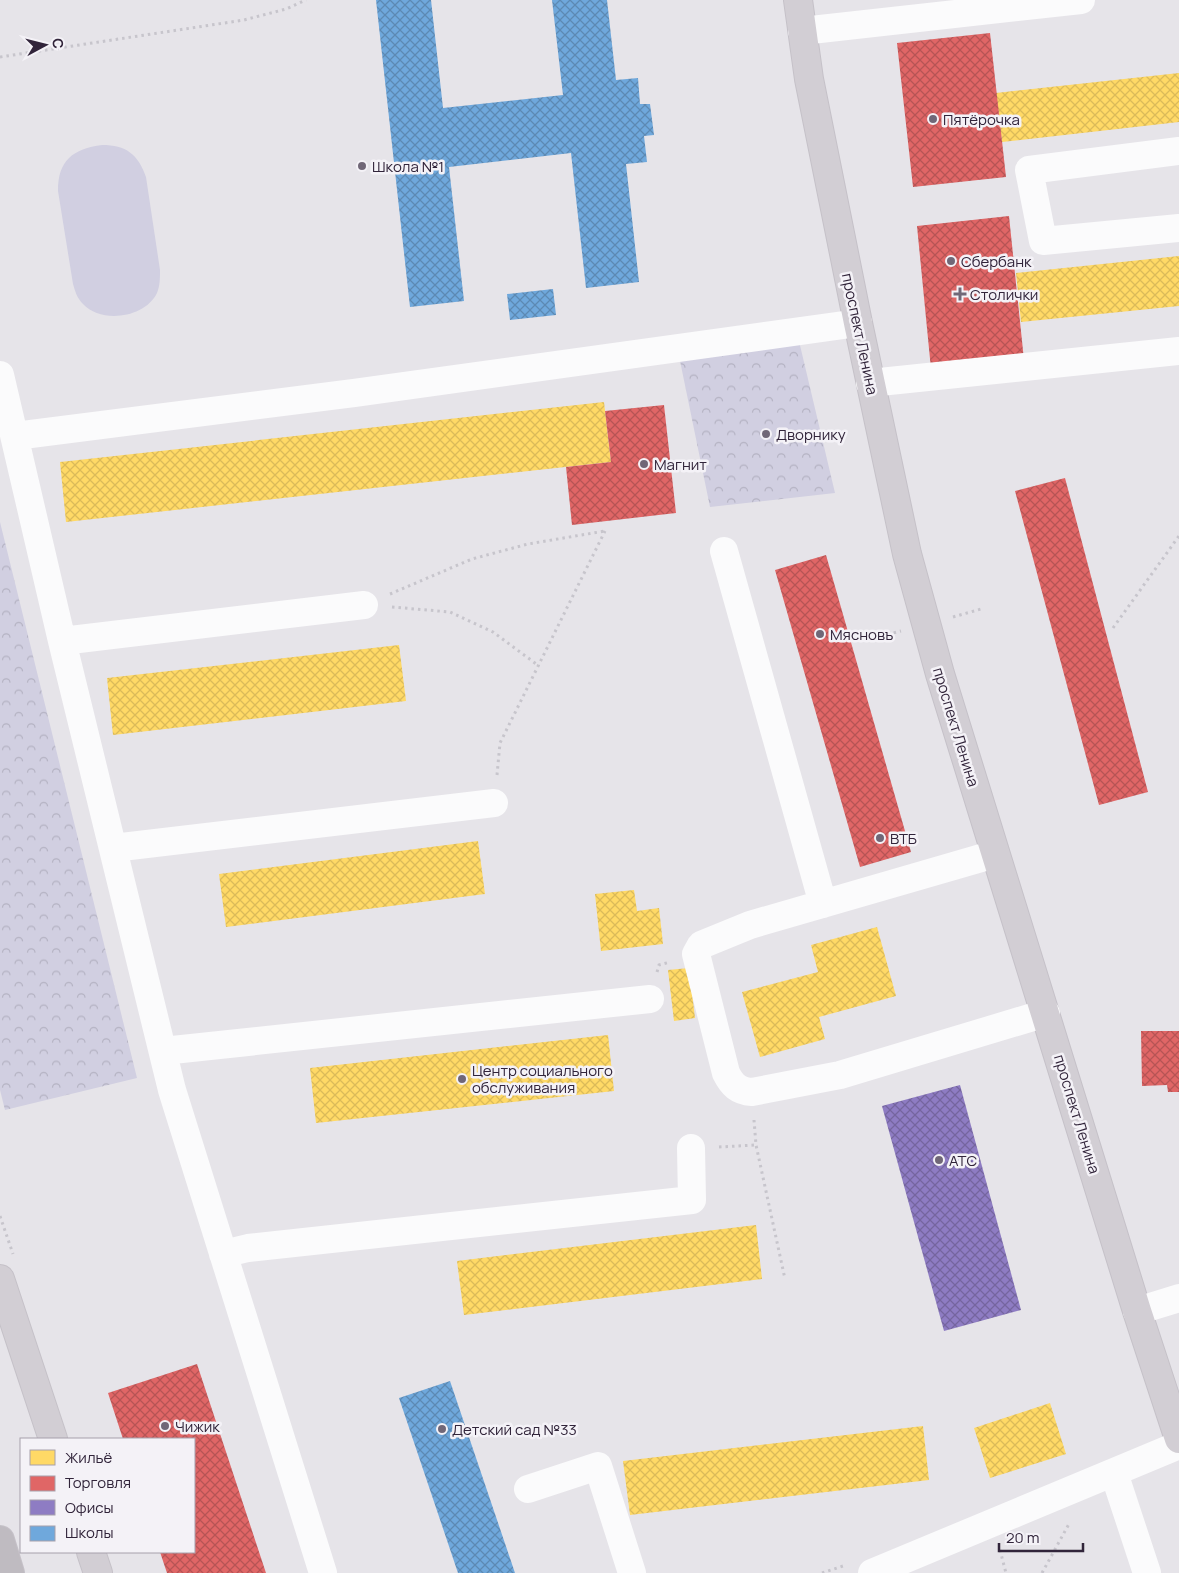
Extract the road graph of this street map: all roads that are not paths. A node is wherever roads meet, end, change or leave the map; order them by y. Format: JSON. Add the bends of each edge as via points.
{"nodes":[{"id":1,"x":798,"y":0,"type":"edge"},
{"id":2,"x":1080,"y":0,"type":"edge"},
{"id":3,"x":802,"y":31,"type":"junction"},
{"id":4,"x":1179,"y":151,"type":"edge"},
{"id":5,"x":1179,"y":228,"type":"edge"},
{"id":6,"x":858,"y":323,"type":"junction"},
{"id":7,"x":1179,"y":352,"type":"edge"},
{"id":8,"x":0,"y":374,"type":"edge"},
{"id":9,"x":870,"y":383,"type":"junction"},
{"id":10,"x":15,"y":436,"type":"junction"},
{"id":11,"x":724,"y":551,"type":"dead end"},
{"id":12,"x":364,"y":604,"type":"road end"},
{"id":13,"x":62,"y":641,"type":"junction"},
{"id":14,"x":494,"y":803,"type":"road end"},
{"id":15,"x":113,"y":848,"type":"junction"},
{"id":16,"x":995,"y":854,"type":"junction"},
{"id":17,"x":823,"y":904,"type":"junction"},
{"id":18,"x":650,"y":1000,"type":"road end"},
{"id":19,"x":1046,"y":1013,"type":"junction"},
{"id":20,"x":163,"y":1051,"type":"junction"},
{"id":21,"x":691,"y":1148,"type":"road end"},
{"id":22,"x":223,"y":1254,"type":"junction"},
{"id":23,"x":0,"y":1279,"type":"edge"},
{"id":24,"x":1179,"y":1298,"type":"edge"},
{"id":25,"x":1137,"y":1310,"type":"junction"},
{"id":26,"x":54,"y":1438,"type":"edge"},
{"id":27,"x":1179,"y":1438,"type":"edge"},
{"id":28,"x":1179,"y":1446,"type":"edge"},
{"id":29,"x":1103,"y":1477,"type":"junction"},
{"id":30,"x":528,"y":1489,"type":"dead end"},
{"id":31,"x":0,"y":1540,"type":"edge"},
{"id":32,"x":91,"y":1553,"type":"edge"},
{"id":33,"x":10,"y":1573,"type":"edge"},
{"id":34,"x":98,"y":1573,"type":"edge"},
{"id":35,"x":323,"y":1573,"type":"edge"},
{"id":36,"x":632,"y":1573,"type":"edge"},
{"id":37,"x":872,"y":1573,"type":"edge"},
{"id":38,"x":1147,"y":1573,"type":"edge"}],
"edges":[{"from":1,"to":3,"type":"main road","name":"проспект Ленина"},
{"from":2,"to":3,"type":"street"},
{"from":3,"to":6,"type":"main road","name":"проспект Ленина"},
{"from":4,"to":5,"type":"street","via":[[1029,170],[1043,242]]},
{"from":6,"to":9,"type":"main road","name":"проспект Ленина"},
{"from":6,"to":10,"type":"street"},
{"from":7,"to":9,"type":"street"},
{"from":8,"to":10,"type":"street"},
{"from":9,"to":16,"type":"main road","name":"проспект Ленина","via":[[907,554]]},
{"from":10,"to":13,"type":"street"},
{"from":11,"to":17,"type":"street"},
{"from":12,"to":13,"type":"street"},
{"from":13,"to":15,"type":"street"},
{"from":14,"to":15,"type":"street"},
{"from":15,"to":20,"type":"street"},
{"from":16,"to":17,"type":"street"},
{"from":16,"to":19,"type":"main road","name":"проспект Ленина"},
{"from":17,"to":19,"type":"street","via":[[750,925],[701,945],[696,954],[726,1073],[730,1083],[741,1091],[752,1092],[840,1074]]},
{"from":18,"to":20,"type":"street"},
{"from":19,"to":25,"type":"main road","name":"проспект Ленина"},
{"from":20,"to":22,"type":"street"},
{"from":21,"to":22,"type":"street","via":[[692,1200],[248,1248]]},
{"from":22,"to":35,"type":"street"},
{"from":23,"to":26,"type":"main road"},
{"from":24,"to":25,"type":"street"},
{"from":25,"to":27,"type":"main road","name":"проспект Ленина"},
{"from":28,"to":29,"type":"street"},
{"from":29,"to":37,"type":"street"},
{"from":29,"to":38,"type":"street"},
{"from":30,"to":36,"type":"street","via":[[598,1466]]},
{"from":31,"to":33,"type":"highway"},
{"from":32,"to":34,"type":"main road"}]}
